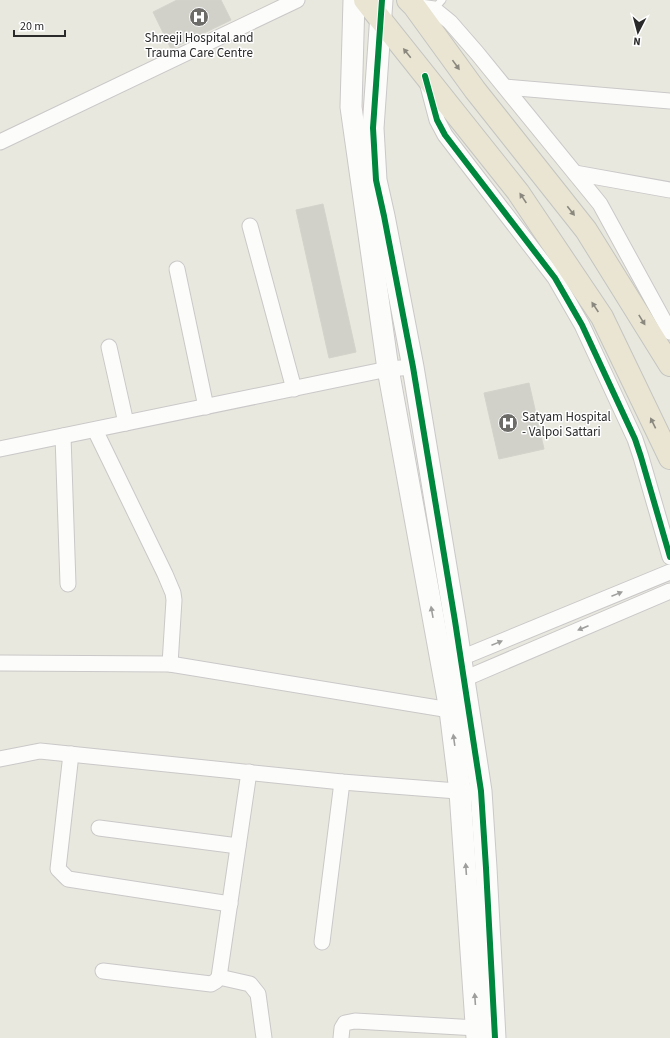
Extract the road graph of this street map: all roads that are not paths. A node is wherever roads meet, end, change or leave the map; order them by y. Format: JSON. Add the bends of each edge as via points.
{"nodes":[{"id":1,"x":297,"y":0,"type":"edge"},
{"id":2,"x":354,"y":0,"type":"edge"},
{"id":3,"x":365,"y":0,"type":"edge"},
{"id":4,"x":424,"y":4,"type":"edge"},
{"id":5,"x":381,"y":10,"type":"edge"},
{"id":6,"x":425,"y":76,"type":"junction"},
{"id":7,"x":505,"y":87,"type":"junction"},
{"id":8,"x":670,"y":100,"type":"edge"},
{"id":9,"x":0,"y":142,"type":"edge"},
{"id":10,"x":575,"y":173,"type":"junction"},
{"id":11,"x":670,"y":190,"type":"edge"},
{"id":12,"x":250,"y":226,"type":"dead end"},
{"id":13,"x":177,"y":269,"type":"dead end"},
{"id":14,"x":670,"y":332,"type":"edge"},
{"id":15,"x":109,"y":347,"type":"dead end"},
{"id":16,"x":670,"y":365,"type":"edge"},
{"id":17,"x":413,"y":367,"type":"junction"},
{"id":18,"x":388,"y":369,"type":"junction"},
{"id":19,"x":294,"y":389,"type":"junction"},
{"id":20,"x":206,"y":407,"type":"junction"},
{"id":21,"x":126,"y":424,"type":"junction"},
{"id":22,"x":95,"y":430,"type":"junction"},
{"id":23,"x":63,"y":436,"type":"junction"},
{"id":24,"x":0,"y":449,"type":"edge"},
{"id":25,"x":670,"y":458,"type":"edge"},
{"id":26,"x":670,"y":557,"type":"edge"},
{"id":27,"x":670,"y":572,"type":"edge"},
{"id":28,"x":68,"y":584,"type":"dead end"},
{"id":29,"x":670,"y":591,"type":"edge"},
{"id":30,"x":461,"y":658,"type":"junction"},
{"id":31,"x":0,"y":663,"type":"edge"},
{"id":32,"x":170,"y":664,"type":"junction"},
{"id":33,"x":464,"y":679,"type":"junction"},
{"id":34,"x":459,"y":709,"type":"junction"},
{"id":35,"x":71,"y":754,"type":"junction"},
{"id":36,"x":0,"y":758,"type":"edge"},
{"id":37,"x":249,"y":772,"type":"junction"},
{"id":38,"x":342,"y":782,"type":"junction"},
{"id":39,"x":470,"y":792,"type":"junction"},
{"id":40,"x":100,"y":828,"type":"dead end"},
{"id":41,"x":238,"y":846,"type":"junction"},
{"id":42,"x":230,"y":904,"type":"junction"},
{"id":43,"x":322,"y":942,"type":"dead end"},
{"id":44,"x":103,"y":971,"type":"dead end"},
{"id":45,"x":219,"y":977,"type":"junction"},
{"id":46,"x":410,"y":1031,"type":"edge"},
{"id":47,"x":477,"y":1033,"type":"edge"},
{"id":48,"x":264,"y":1038,"type":"edge"},
{"id":49,"x":342,"y":1038,"type":"edge"},
{"id":50,"x":496,"y":1038,"type":"edge"}],
"edges":[{"from":1,"to":9,"type":"street"},
{"from":2,"to":18,"type":"street","via":[[351,108]]},
{"from":3,"to":5,"type":"highway"},
{"from":4,"to":7,"type":"street","via":[[450,22]]},
{"from":4,"to":16,"type":"highway","one_way":true,"via":[[475,90],[586,230]]},
{"from":6,"to":5,"type":"highway","one_way":true},
{"from":5,"to":17,"type":"street","via":[[373,128],[376,180]]},
{"from":25,"to":6,"type":"highway","one_way":true,"via":[[602,317],[518,192]]},
{"from":6,"to":26,"type":"street","via":[[437,120],[445,135],[555,278],[582,325],[635,439]]},
{"from":7,"to":8,"type":"street"},
{"from":7,"to":10,"type":"street"},
{"from":10,"to":11,"type":"street"},
{"from":10,"to":14,"type":"street","via":[[600,204]]},
{"from":12,"to":19,"type":"street"},
{"from":13,"to":20,"type":"street"},
{"from":15,"to":21,"type":"street"},
{"from":17,"to":18,"type":"street"},
{"from":17,"to":30,"type":"street"},
{"from":18,"to":19,"type":"street"},
{"from":34,"to":18,"type":"street","one_way":true},
{"from":19,"to":20,"type":"street"},
{"from":20,"to":21,"type":"street"},
{"from":21,"to":22,"type":"street"},
{"from":22,"to":23,"type":"street"},
{"from":22,"to":32,"type":"street","via":[[173,593]]},
{"from":23,"to":24,"type":"street"},
{"from":23,"to":28,"type":"street"},
{"from":30,"to":27,"type":"street","one_way":true},
{"from":29,"to":33,"type":"street","one_way":true},
{"from":30,"to":33,"type":"street"},
{"from":31,"to":32,"type":"street"},
{"from":32,"to":34,"type":"street"},
{"from":33,"to":34,"type":"street"},
{"from":34,"to":39,"type":"street"},
{"from":35,"to":36,"type":"street","via":[[40,751]]},
{"from":35,"to":37,"type":"street"},
{"from":35,"to":42,"type":"street","via":[[58,869],[62,874],[68,879]]},
{"from":37,"to":38,"type":"street"},
{"from":37,"to":41,"type":"street"},
{"from":38,"to":39,"type":"street"},
{"from":38,"to":43,"type":"street"},
{"from":47,"to":39,"type":"street","one_way":true},
{"from":39,"to":50,"type":"street","via":[[486,868]]},
{"from":40,"to":41,"type":"street"},
{"from":41,"to":42,"type":"street"},
{"from":42,"to":45,"type":"street"},
{"from":44,"to":45,"type":"street","via":[[211,984]]},
{"from":45,"to":48,"type":"street","via":[[250,984],[258,994]]},
{"from":46,"to":47,"type":"street"},
{"from":46,"to":49,"type":"street","via":[[354,1021],[345,1023]]}]}
